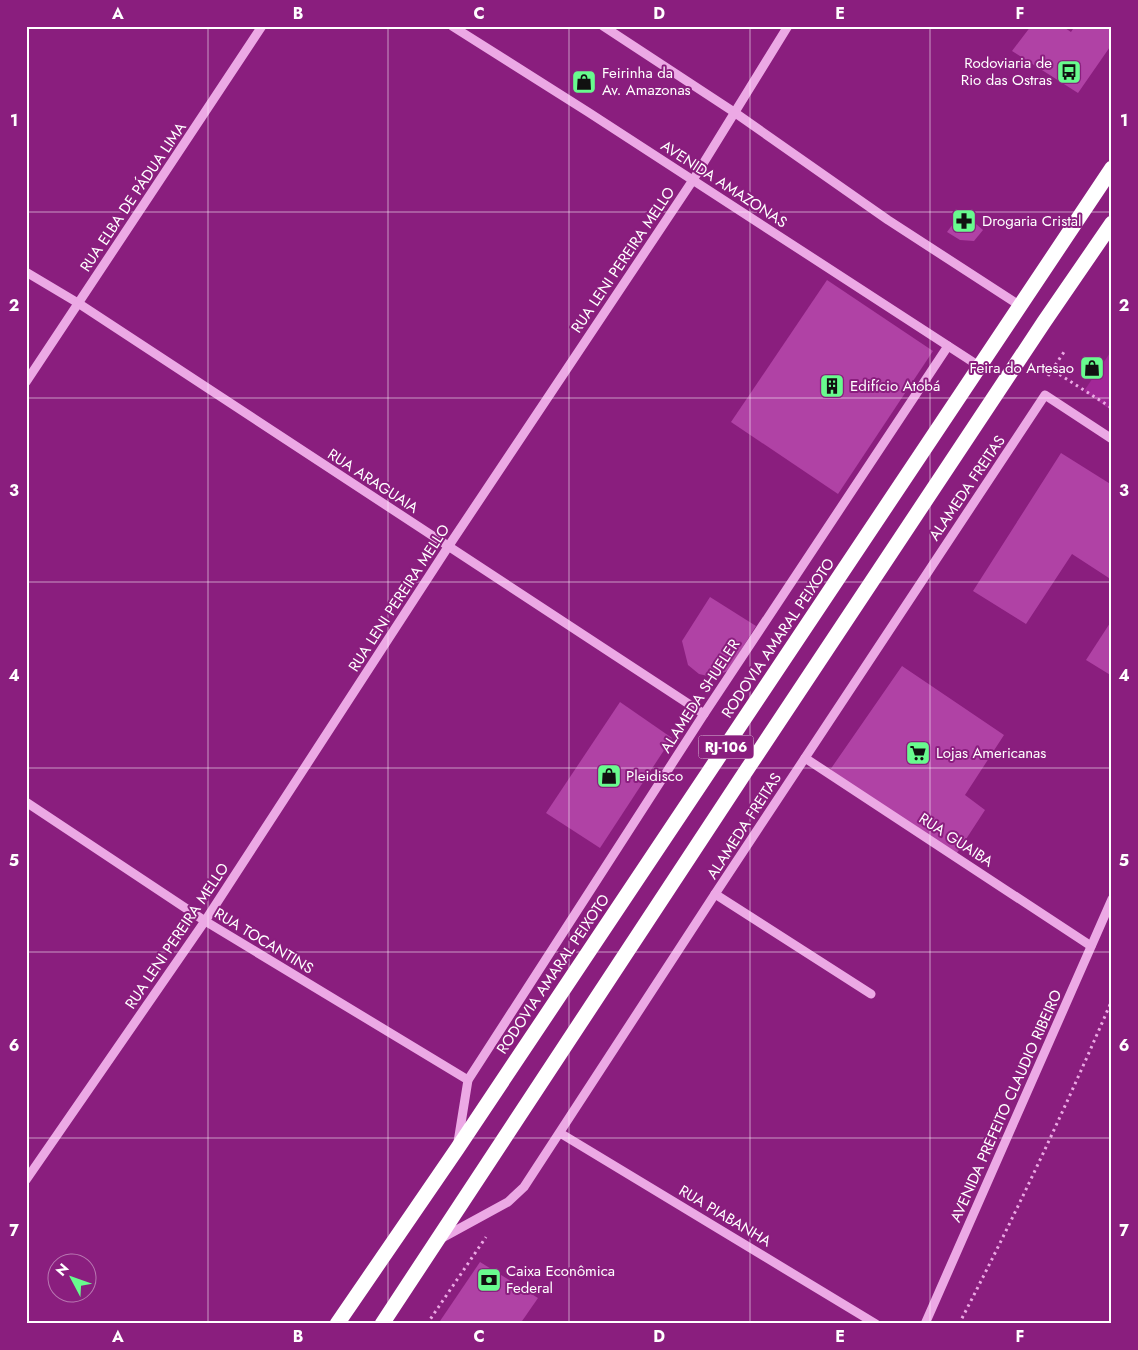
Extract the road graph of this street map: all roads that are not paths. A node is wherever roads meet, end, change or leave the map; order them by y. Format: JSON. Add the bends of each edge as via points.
{"nodes":[{"id":1,"x":262,"y":26,"type":"edge"},
{"id":2,"x":452,"y":26,"type":"edge"},
{"id":3,"x":604,"y":26,"type":"edge"},
{"id":4,"x":788,"y":26,"type":"edge"},
{"id":5,"x":734,"y":112,"type":"junction"},
{"id":6,"x":1112,"y":168,"type":"edge"},
{"id":7,"x":693,"y":180,"type":"junction"},
{"id":8,"x":1112,"y":223,"type":"edge"},
{"id":9,"x":26,"y":272,"type":"edge"},
{"id":10,"x":78,"y":303,"type":"junction"},
{"id":11,"x":1020,"y":305,"type":"junction"},
{"id":12,"x":948,"y":346,"type":"junction"},
{"id":13,"x":980,"y":366,"type":"junction"},
{"id":14,"x":26,"y":382,"type":"edge"},
{"id":15,"x":1112,"y":439,"type":"edge"},
{"id":16,"x":448,"y":547,"type":"junction"},
{"id":17,"x":704,"y":714,"type":"junction"},
{"id":18,"x":805,"y":758,"type":"junction"},
{"id":19,"x":26,"y":802,"type":"edge"},
{"id":20,"x":715,"y":894,"type":"junction"},
{"id":21,"x":1112,"y":899,"type":"edge"},
{"id":22,"x":205,"y":921,"type":"junction"},
{"id":23,"x":1091,"y":946,"type":"junction"},
{"id":24,"x":871,"y":994,"type":"dead end"},
{"id":25,"x":468,"y":1080,"type":"junction"},
{"id":26,"x":560,"y":1132,"type":"junction"},
{"id":27,"x":457,"y":1149,"type":"junction"},
{"id":28,"x":26,"y":1180,"type":"edge"},
{"id":29,"x":437,"y":1240,"type":"junction"},
{"id":30,"x":337,"y":1324,"type":"edge"},
{"id":31,"x":382,"y":1324,"type":"edge"},
{"id":32,"x":876,"y":1324,"type":"edge"},
{"id":33,"x":925,"y":1324,"type":"edge"}],
"edges":[{"from":1,"to":10,"type":"street","name":"RUA ELBA DE PÁDUA LIMA"},
{"from":2,"to":7,"type":"street","name":"AVENIDA AMAZONAS"},
{"from":3,"to":5,"type":"street"},
{"from":4,"to":5,"type":"street","name":"RUA LENI PEREIRA MELLO"},
{"from":5,"to":7,"type":"street","name":"RUA LENI PEREIRA MELLO"},
{"from":5,"to":11,"type":"street","via":[[888,220]]},
{"from":6,"to":11,"type":"highway","name":"RODOVIA AMARAL PEIXOTO","number":"RJ-106"},
{"from":7,"to":12,"type":"street","name":"AVENIDA AMAZONAS"},
{"from":7,"to":16,"type":"street","name":"RUA LENI PEREIRA MELLO"},
{"from":8,"to":29,"type":"highway","number":"RJ-106"},
{"from":9,"to":10,"type":"street","name":"RUA ARAGUAIA"},
{"from":10,"to":14,"type":"street","name":"RUA ELBA DE PÁDUA LIMA"},
{"from":10,"to":16,"type":"street","name":"RUA ARAGUAIA"},
{"from":11,"to":13,"type":"highway","name":"RODOVIA AMARAL PEIXOTO","number":"RJ-106"},
{"from":12,"to":13,"type":"street","name":"AVENIDA AMAZONAS"},
{"from":12,"to":17,"type":"street","name":"ALAMEDA SHUELER"},
{"from":13,"to":27,"type":"highway","name":"RODOVIA AMARAL PEIXOTO","number":"RJ-106"},
{"from":15,"to":18,"type":"street","name":"ALAMEDA FREITAS","via":[[1046,395]]},
{"from":16,"to":17,"type":"street","name":"RUA ARAGUAIA"},
{"from":16,"to":22,"type":"street","name":"RUA LENI PEREIRA MELLO"},
{"from":17,"to":25,"type":"street","name":"ALAMEDA SHUELER"},
{"from":18,"to":20,"type":"street","name":"ALAMEDA FREITAS"},
{"from":18,"to":23,"type":"street","name":"RUA GUAIBA"},
{"from":19,"to":22,"type":"street","name":"RUA TOCANTINS"},
{"from":20,"to":24,"type":"street"},
{"from":20,"to":26,"type":"street","name":"ALAMEDA FREITAS"},
{"from":21,"to":23,"type":"street","name":"AVENIDA PREFEITO CLAUDIO RIBEIRO"},
{"from":22,"to":25,"type":"street","name":"RUA TOCANTINS"},
{"from":22,"to":28,"type":"street","name":"RUA LENI PEREIRA MELLO"},
{"from":23,"to":33,"type":"street","name":"AVENIDA PREFEITO CLAUDIO RIBEIRO"},
{"from":25,"to":27,"type":"street","name":"ALAMEDA SHUELER"},
{"from":26,"to":29,"type":"street","name":"ALAMEDA FREITAS","via":[[514,1199]]},
{"from":26,"to":32,"type":"street","name":"RUA PIABANHA"},
{"from":27,"to":30,"type":"highway","name":"RODOVIA AMARAL PEIXOTO","number":"RJ-106"},
{"from":29,"to":31,"type":"highway","number":"RJ-106"}]}
